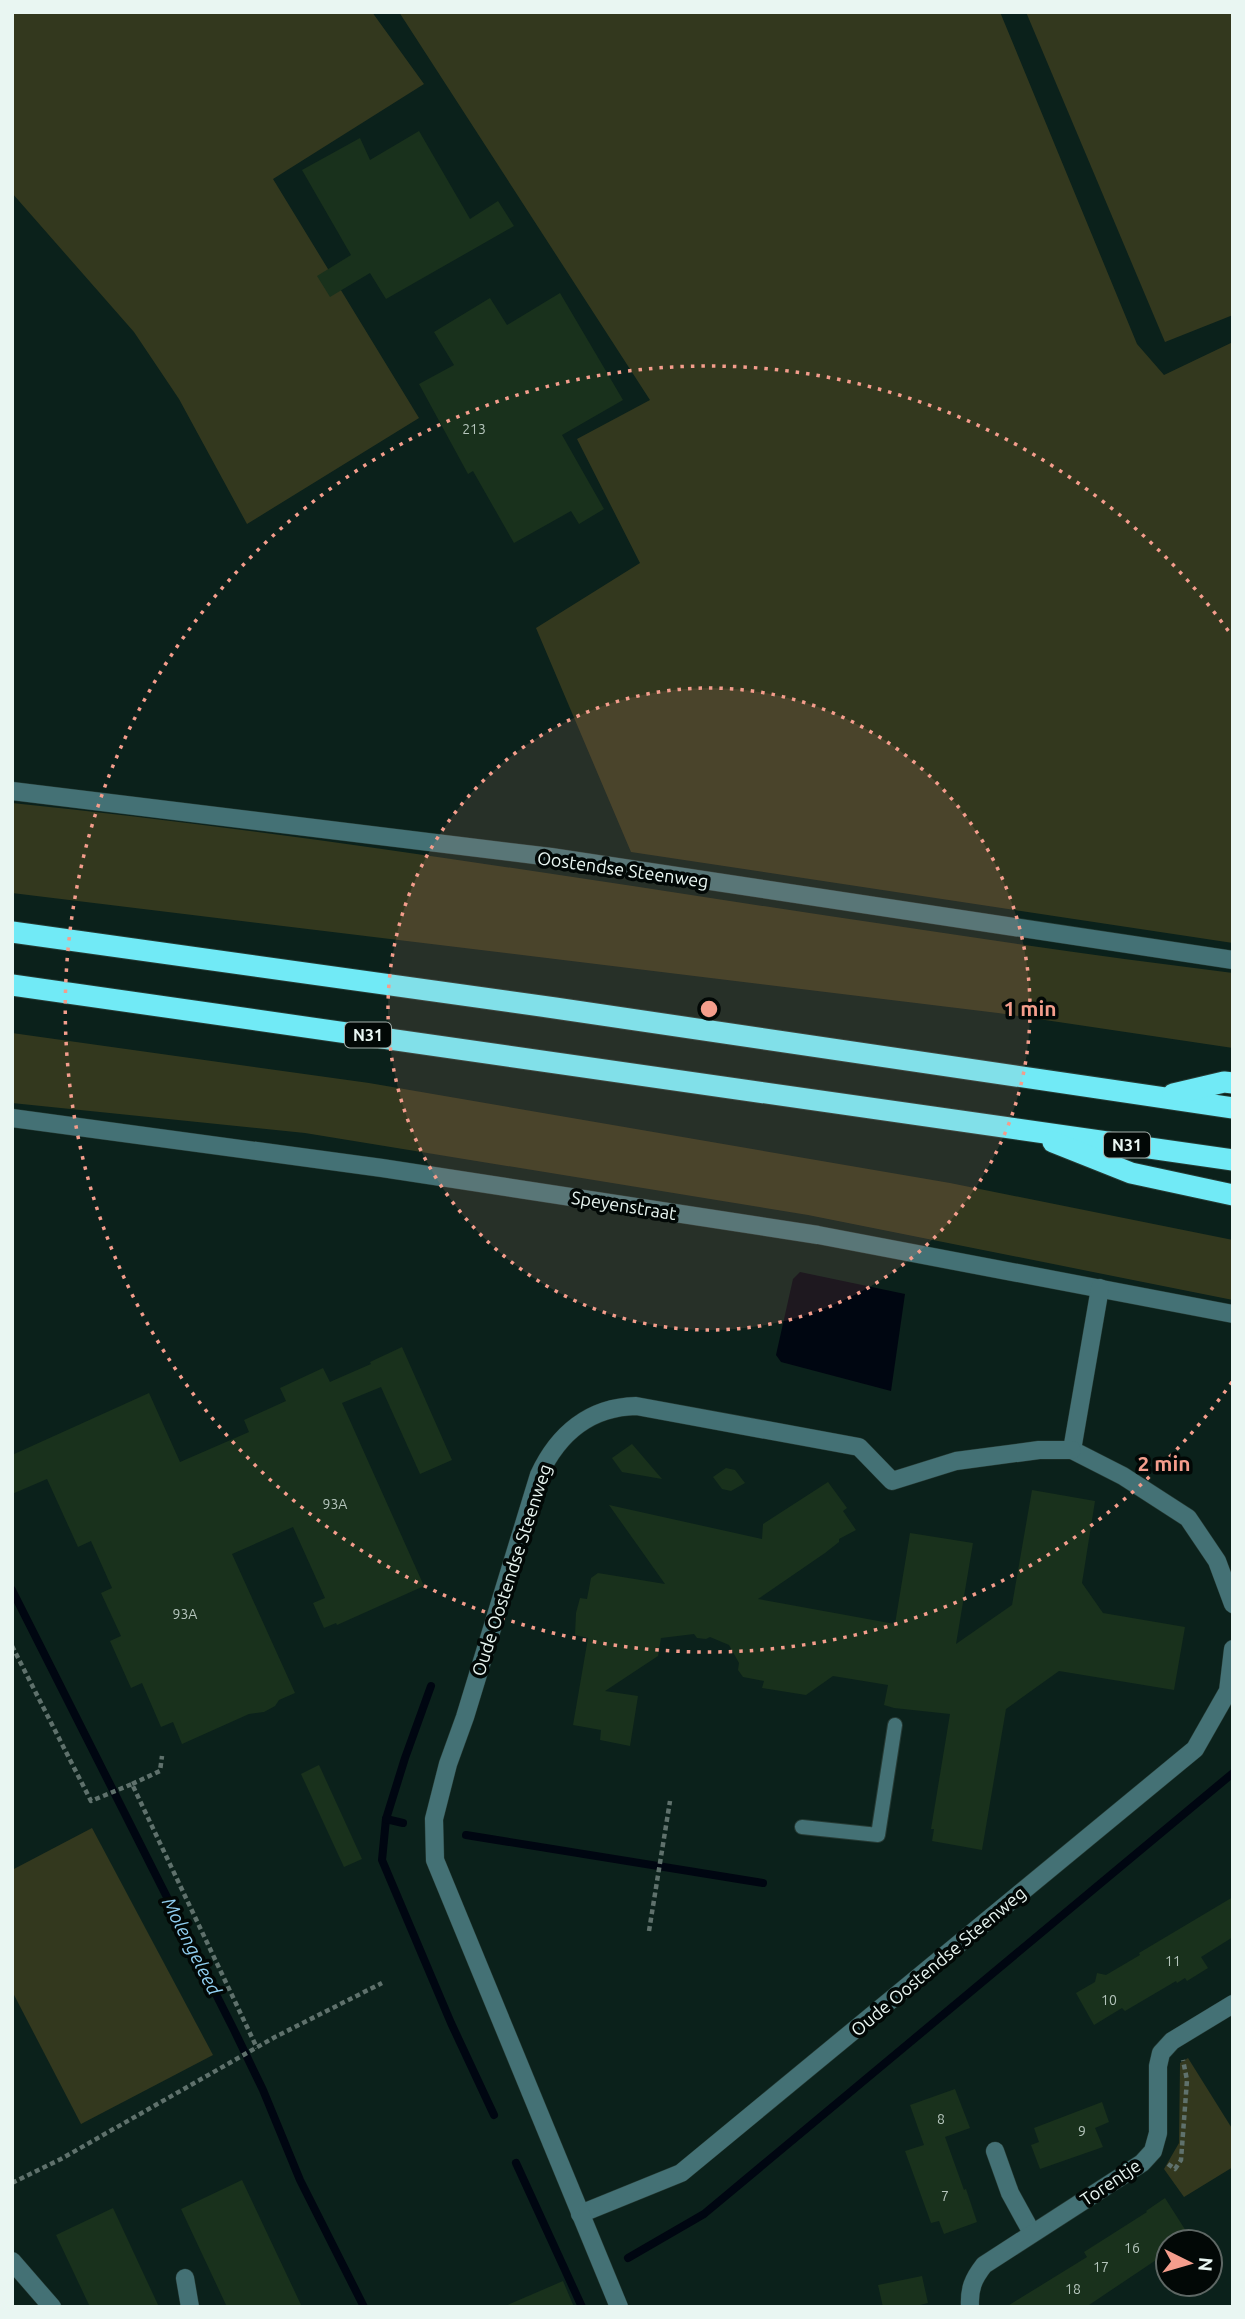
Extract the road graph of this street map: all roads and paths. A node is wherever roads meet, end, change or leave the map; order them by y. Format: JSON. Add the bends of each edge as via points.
{"nodes":[{"id":1,"x":12,"y":791,"type":"edge"},
{"id":2,"x":12,"y":932,"type":"edge"},
{"id":3,"x":1233,"y":960,"type":"edge"},
{"id":4,"x":12,"y":985,"type":"edge"},
{"id":5,"x":1233,"y":1083,"type":"edge"},
{"id":6,"x":1161,"y":1097,"type":"junction"},
{"id":7,"x":1233,"y":1108,"type":"edge"},
{"id":8,"x":12,"y":1118,"type":"edge"},
{"id":9,"x":1022,"y":1129,"type":"junction"},
{"id":10,"x":1233,"y":1160,"type":"edge"},
{"id":11,"x":1233,"y":1195,"type":"edge"},
{"id":12,"x":1100,"y":1288,"type":"junction"},
{"id":13,"x":1233,"y":1314,"type":"edge"},
{"id":14,"x":1072,"y":1450,"type":"junction"},
{"id":15,"x":1233,"y":1604,"type":"edge"},
{"id":16,"x":12,"y":1646,"type":"edge"},
{"id":17,"x":1233,"y":1649,"type":"edge"},
{"id":18,"x":895,"y":1725,"type":"dead end"},
{"id":19,"x":162,"y":1756,"type":"dead end"},
{"id":20,"x":132,"y":1784,"type":"junction"},
{"id":21,"x":670,"y":1801,"type":"dead end"},
{"id":22,"x":802,"y":1827,"type":"dead end"},
{"id":23,"x":649,"y":1931,"type":"dead end"},
{"id":24,"x":382,"y":1983,"type":"dead end"},
{"id":25,"x":1233,"y":2004,"type":"edge"},
{"id":26,"x":257,"y":2048,"type":"junction"},
{"id":27,"x":995,"y":2151,"type":"dead end"},
{"id":28,"x":12,"y":2183,"type":"edge"},
{"id":29,"x":580,"y":2214,"type":"junction"},
{"id":30,"x":1032,"y":2233,"type":"junction"},
{"id":31,"x":12,"y":2261,"type":"edge"},
{"id":32,"x":185,"y":2278,"type":"dead end"},
{"id":33,"x":52,"y":2307,"type":"edge"},
{"id":34,"x":190,"y":2307,"type":"edge"},
{"id":35,"x":619,"y":2307,"type":"edge"},
{"id":36,"x":970,"y":2307,"type":"edge"}],
"edges":[{"from":1,"to":3,"type":"street","name":"Oostendse Steenweg","via":[[551,857]]},
{"from":2,"to":6,"type":"highway"},
{"from":4,"to":9,"type":"highway","number":"N31"},
{"from":5,"to":6,"type":"highway"},
{"from":6,"to":7,"type":"highway"},
{"from":8,"to":12,"type":"street","name":"Speyenstraat","via":[[382,1168],[818,1235]]},
{"from":9,"to":10,"type":"highway","number":"N31"},
{"from":9,"to":11,"type":"highway","via":[[1130,1173]]},
{"from":12,"to":13,"type":"street","name":"Speyenstraat"},
{"from":12,"to":14,"type":"street"},
{"from":14,"to":15,"type":"street","name":"Oude Oostendse Steenweg","via":[[1188,1518],[1217,1561]]},
{"from":14,"to":29,"type":"street","name":"Oude Oostendse Steenweg","via":[[956,1461],[892,1481],[859,1447],[636,1406],[603,1410],[586,1419],[547,1457],[447,1764],[434,1819],[435,1860]]},
{"from":16,"to":20,"type":"path","via":[[91,1801]]},
{"from":17,"to":29,"type":"street","name":"Oude Oostendse Steenweg","via":[[1228,1691],[1195,1749],[681,2173]]},
{"from":18,"to":22,"type":"lane","via":[[878,1835]]},
{"from":19,"to":20,"type":"path","via":[[160,1771]]},
{"from":20,"to":26,"type":"path"},
{"from":21,"to":23,"type":"path"},
{"from":24,"to":26,"type":"path"},
{"from":25,"to":30,"type":"street","name":"Torentje","via":[[1172,2041],[1161,2053],[1158,2133],[1153,2151],[1142,2163]]},
{"from":26,"to":28,"type":"path"},
{"from":27,"to":30,"type":"street","via":[[1010,2193]]},
{"from":29,"to":35,"type":"street","name":"Oude Oostendse Steenweg"},
{"from":30,"to":36,"type":"street","name":"Torentje","via":[[984,2265],[974,2277]]},
{"from":31,"to":33,"type":"street"},
{"from":32,"to":34,"type":"street"}]}
